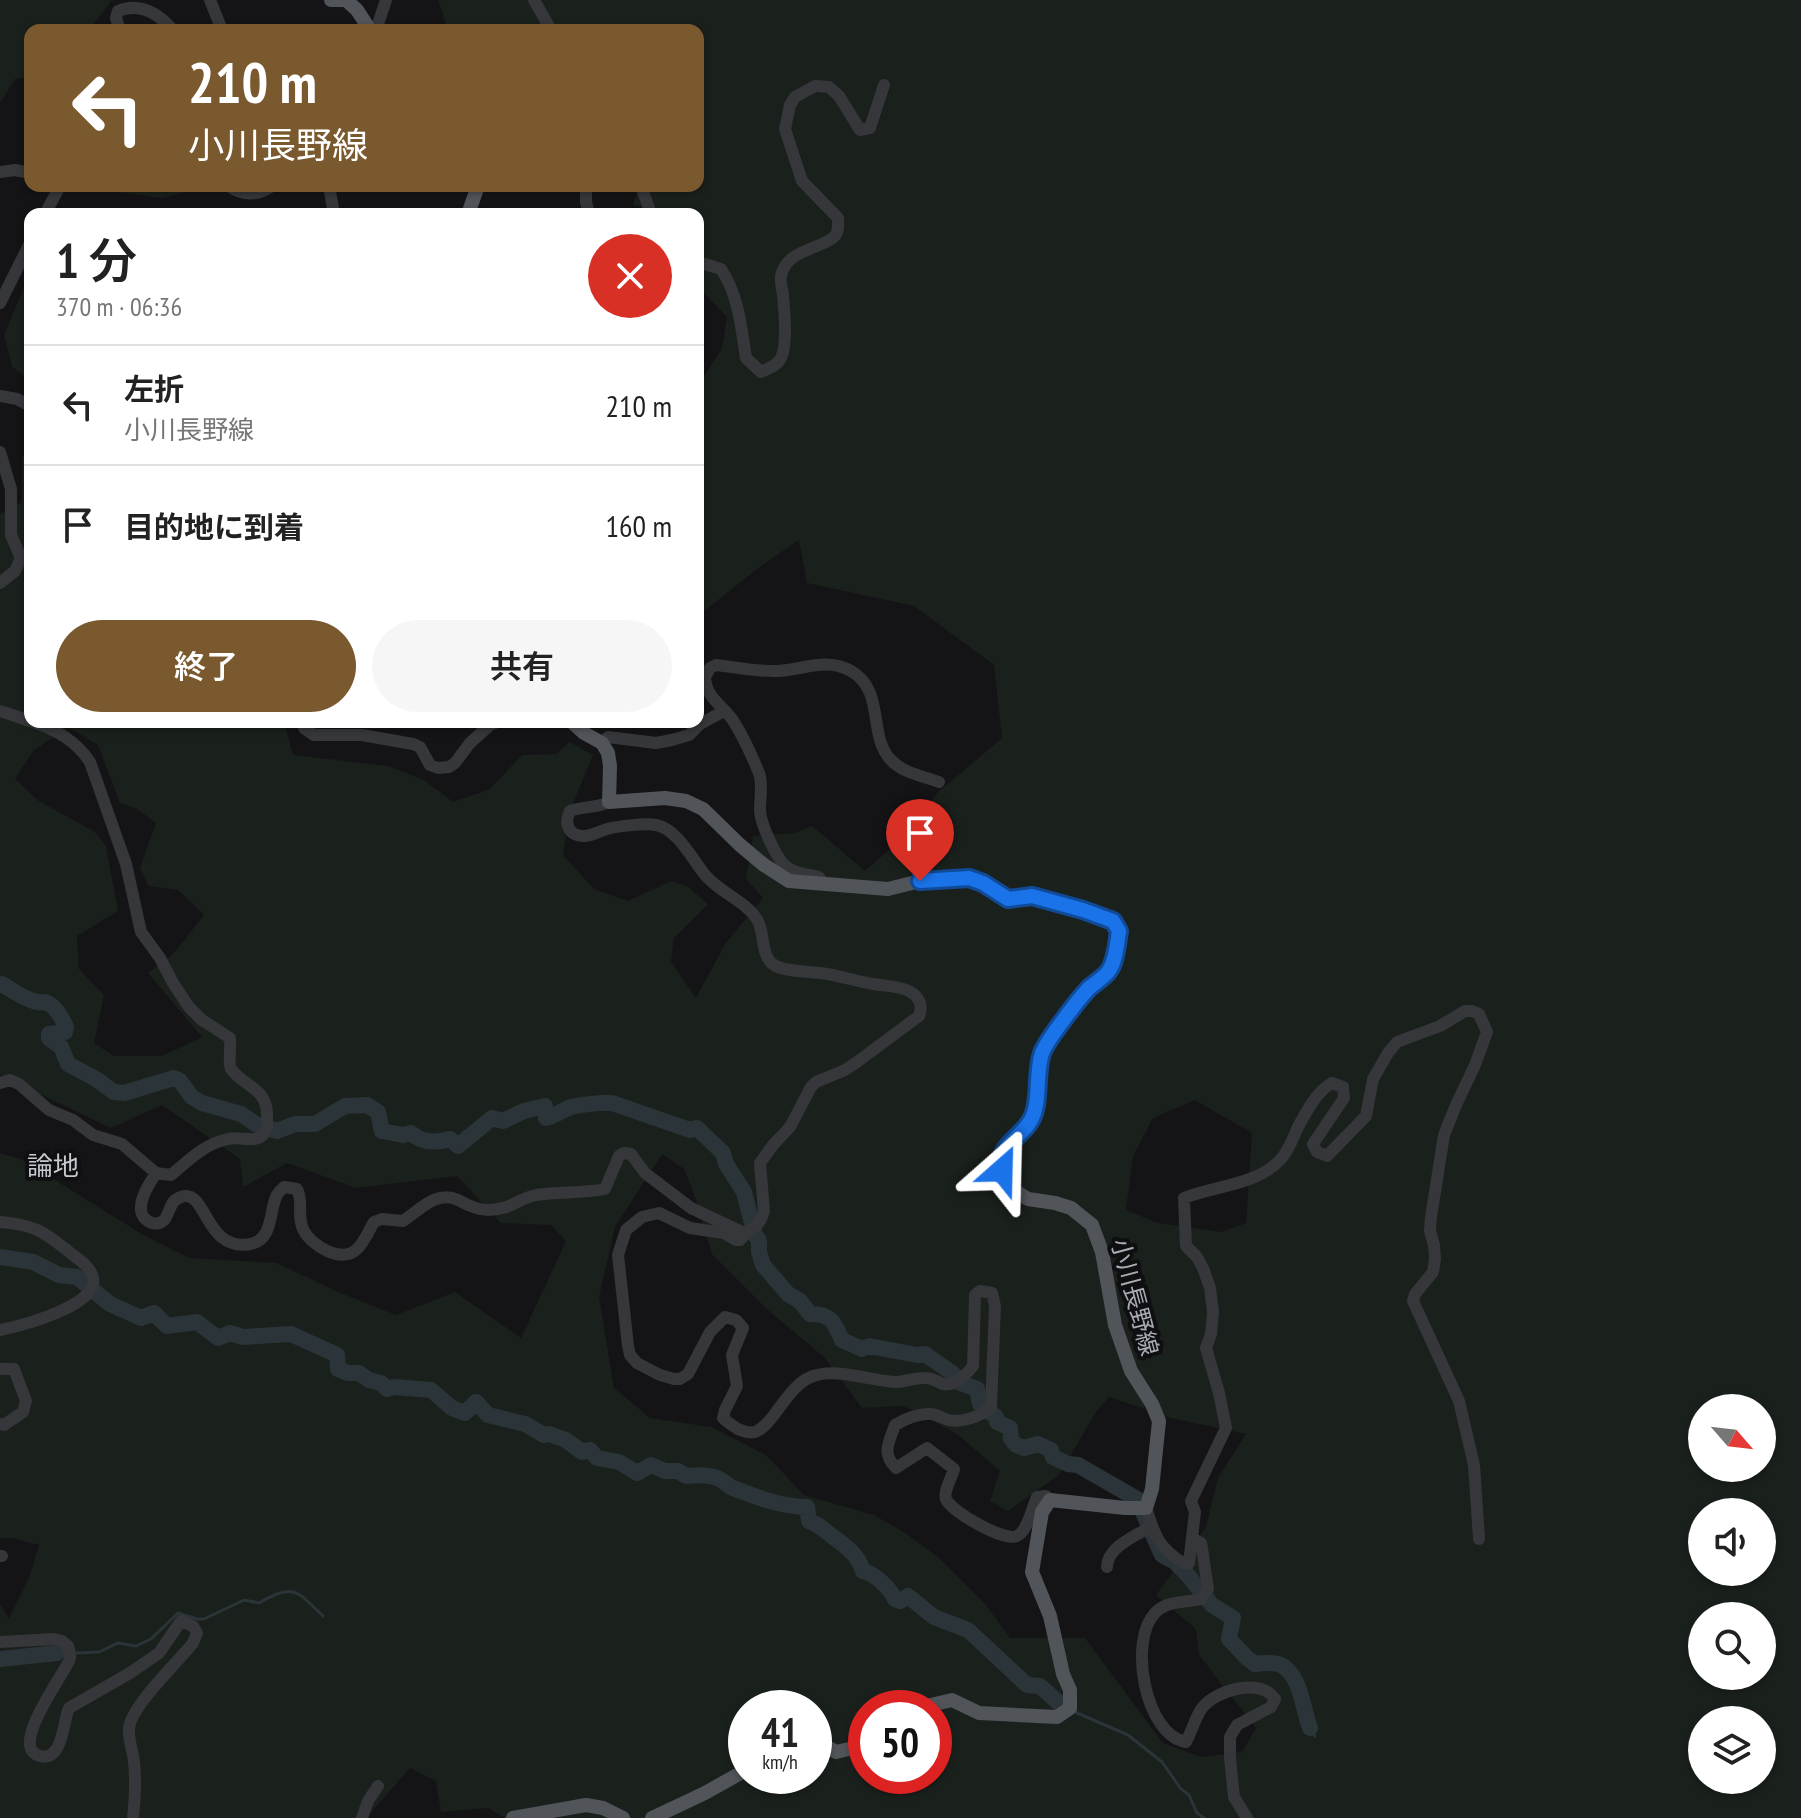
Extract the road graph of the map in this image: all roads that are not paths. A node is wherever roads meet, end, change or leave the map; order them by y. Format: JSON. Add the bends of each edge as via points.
{"nodes":[{"id":1,"x":210,"y":0,"type":"edge"},
{"id":2,"x":331,"y":0,"type":"edge"},
{"id":3,"x":386,"y":0,"type":"edge"},
{"id":4,"x":534,"y":0,"type":"edge"},
{"id":5,"x":118,"y":24,"type":"edge"},
{"id":6,"x":168,"y":24,"type":"edge"},
{"id":7,"x":220,"y":24,"type":"edge"},
{"id":8,"x":366,"y":24,"type":"edge"},
{"id":9,"x":378,"y":24,"type":"edge"},
{"id":10,"x":548,"y":24,"type":"edge"},
{"id":11,"x":884,"y":85,"type":"dead end"},
{"id":12,"x":0,"y":172,"type":"edge"},
{"id":13,"x":24,"y":172,"type":"edge"},
{"id":14,"x":238,"y":192,"type":"edge"},
{"id":15,"x":261,"y":192,"type":"edge"},
{"id":16,"x":24,"y":255,"type":"edge"},
{"id":17,"x":704,"y":264,"type":"edge"},
{"id":18,"x":0,"y":303,"type":"edge"},
{"id":19,"x":0,"y":396,"type":"edge"},
{"id":20,"x":24,"y":403,"type":"edge"},
{"id":21,"x":0,"y":452,"type":"edge"},
{"id":22,"x":0,"y":583,"type":"edge"},
{"id":23,"x":0,"y":711,"type":"edge"},
{"id":24,"x":724,"y":711,"type":"junction"},
{"id":25,"x":24,"y":719,"type":"edge"},
{"id":26,"x":704,"y":722,"type":"edge"},
{"id":27,"x":50,"y":728,"type":"edge"},
{"id":28,"x":304,"y":728,"type":"edge"},
{"id":29,"x":487,"y":728,"type":"edge"},
{"id":30,"x":579,"y":728,"type":"edge"},
{"id":31,"x":696,"y":728,"type":"edge"},
{"id":32,"x":602,"y":743,"type":"junction"},
{"id":33,"x":939,"y":782,"type":"dead end"},
{"id":34,"x":609,"y":802,"type":"junction"},
{"id":35,"x":823,"y":883,"type":"junction"},
{"id":36,"x":0,"y":1083,"type":"edge"},
{"id":37,"x":156,"y":1173,"type":"junction"},
{"id":38,"x":0,"y":1222,"type":"edge"},
{"id":39,"x":744,"y":1233,"type":"junction"},
{"id":40,"x":0,"y":1330,"type":"edge"},
{"id":41,"x":0,"y":1369,"type":"edge"},
{"id":42,"x":0,"y":1424,"type":"edge"},
{"id":43,"x":1050,"y":1500,"type":"junction"},
{"id":44,"x":1146,"y":1508,"type":"junction"},
{"id":45,"x":1152,"y":1526,"type":"junction"},
{"id":46,"x":1192,"y":1538,"type":"junction"},
{"id":47,"x":1479,"y":1539,"type":"dead end"},
{"id":48,"x":1107,"y":1567,"type":"dead end"},
{"id":49,"x":0,"y":1642,"type":"edge"},
{"id":50,"x":952,"y":1700,"type":"edge"},
{"id":51,"x":728,"y":1780,"type":"edge"},
{"id":52,"x":378,"y":1786,"type":"dead end"},
{"id":53,"x":133,"y":1818,"type":"edge"},
{"id":54,"x":362,"y":1818,"type":"edge"},
{"id":55,"x":513,"y":1818,"type":"edge"},
{"id":56,"x":623,"y":1818,"type":"edge"},
{"id":57,"x":652,"y":1818,"type":"edge"},
{"id":58,"x":1247,"y":1818,"type":"edge"}],
"edges":[{"from":1,"to":7,"type":"street"},
{"from":2,"to":8,"type":"main road","via":[[346,0]]},
{"from":3,"to":9,"type":"street"},
{"from":4,"to":10,"type":"street"},
{"from":5,"to":6,"type":"street","via":[[118,11],[128,7],[147,9]]},
{"from":11,"to":17,"type":"street","via":[[866,130],[860,130],[829,87],[815,86],[790,105],[785,129],[802,181],[838,218],[838,227],[833,238],[787,264],[781,276],[784,347],[774,366],[761,372],[746,358],[728,279],[721,269]]},
{"from":12,"to":13,"type":"street"},
{"from":14,"to":15,"type":"street"},
{"from":16,"to":18,"type":"street"},
{"from":19,"to":20,"type":"street"},
{"from":21,"to":22,"type":"street","via":[[11,489],[11,535],[21,558]]},
{"from":23,"to":25,"type":"street"},
{"from":24,"to":26,"type":"street"},
{"from":24,"to":33,"type":"street","via":[[705,685],[716,665],[778,671],[820,664],[839,667],[862,680],[870,692],[891,760]]},
{"from":24,"to":35,"type":"street","via":[[760,775],[760,813],[776,855],[793,871],[819,877]]},
{"from":27,"to":37,"type":"street","via":[[69,738],[90,762],[126,864],[141,932],[189,1007],[230,1038],[230,1068],[262,1096],[267,1109],[260,1137],[218,1141],[171,1175]]},
{"from":28,"to":29,"type":"street","via":[[314,735],[362,735],[413,744],[438,768],[455,763]]},
{"from":30,"to":32,"type":"main road"},
{"from":31,"to":32,"type":"street","via":[[689,735],[656,743],[608,737]]},
{"from":32,"to":34,"type":"main road","via":[[610,766]]},
{"from":34,"to":35,"type":"main road","name":"小川長野線","via":[[686,801],[703,809],[789,881]]},
{"from":34,"to":39,"type":"street","via":[[570,811],[568,828],[584,836],[657,825],[681,843],[713,884],[751,911],[772,964],[902,989],[921,1003],[919,1016],[845,1070],[811,1087],[790,1127],[760,1163],[764,1211],[759,1224]]},
{"from":35,"to":44,"type":"main road","name":"小川長野線","via":[[888,889],[969,878],[1008,899],[1032,896],[1083,910],[1113,921],[1119,931],[1109,971],[1077,1003],[1043,1051],[1032,1118],[1000,1159],[1010,1188],[1028,1199],[1071,1208],[1092,1225],[1115,1325],[1131,1371],[1159,1421]]},
{"from":36,"to":37,"type":"street","via":[[19,1084],[49,1110],[93,1135],[122,1144]]},
{"from":37,"to":39,"type":"street","via":[[141,1207],[150,1223],[164,1220],[174,1201],[186,1196],[198,1203],[218,1235],[241,1245],[259,1242],[266,1235],[276,1195],[284,1187],[297,1189],[303,1230],[315,1245],[339,1255],[357,1250],[374,1222],[403,1221],[441,1197],[484,1210],[507,1208],[530,1196],[605,1189],[624,1153],[691,1208]]},
{"from":38,"to":40,"type":"street","via":[[32,1226],[81,1261],[94,1279],[84,1296],[63,1310]]},
{"from":39,"to":43,"type":"street","via":[[736,1240],[659,1213],[642,1217],[626,1230],[618,1255],[628,1346],[637,1363],[680,1379],[720,1321],[736,1320],[743,1328],[732,1355],[737,1386],[723,1418],[752,1433],[803,1380],[819,1374],[898,1382],[923,1377],[951,1384],[973,1366],[975,1295],[987,1291],[995,1306],[991,1408],[964,1420],[930,1414],[908,1418],[895,1425],[886,1452],[896,1468],[927,1448],[954,1469],[947,1502],[973,1523],[1010,1538],[1021,1533],[1037,1497]]},
{"from":41,"to":42,"type":"street","via":[[14,1369],[26,1401],[23,1412]]},
{"from":43,"to":44,"type":"main road"},
{"from":43,"to":50,"type":"main road","via":[[1042,1512],[1032,1572],[1050,1616],[1070,1708],[1057,1717],[979,1713]]},
{"from":44,"to":45,"type":"street"},
{"from":45,"to":46,"type":"street","via":[[1162,1547],[1183,1563],[1191,1558]]},
{"from":45,"to":48,"type":"street","via":[[1112,1552]]},
{"from":46,"to":47,"type":"street","via":[[1191,1501],[1226,1428],[1206,1348],[1213,1312],[1210,1288],[1197,1257],[1186,1246],[1184,1198],[1269,1169],[1286,1153],[1323,1088],[1332,1083],[1343,1087],[1344,1098],[1313,1144],[1327,1156],[1366,1116],[1373,1079],[1397,1042],[1472,1011],[1487,1032],[1444,1135],[1431,1217],[1433,1272],[1413,1301],[1459,1401],[1474,1465]]},
{"from":46,"to":58,"type":"street","via":[[1201,1543],[1208,1589],[1201,1599],[1169,1604],[1151,1617],[1142,1651],[1146,1688],[1164,1728],[1186,1742],[1210,1700],[1243,1688],[1271,1693],[1271,1707],[1237,1725],[1230,1737],[1234,1797]]},
{"from":49,"to":53,"type":"street","via":[[54,1639],[68,1646],[71,1660],[32,1734],[35,1753],[45,1756],[61,1741],[69,1708],[159,1653],[181,1621],[193,1626],[193,1643],[133,1716]]},
{"from":51,"to":57,"type":"main road"},
{"from":52,"to":54,"type":"street"},
{"from":55,"to":56,"type":"main road","via":[[586,1805]]}]}
